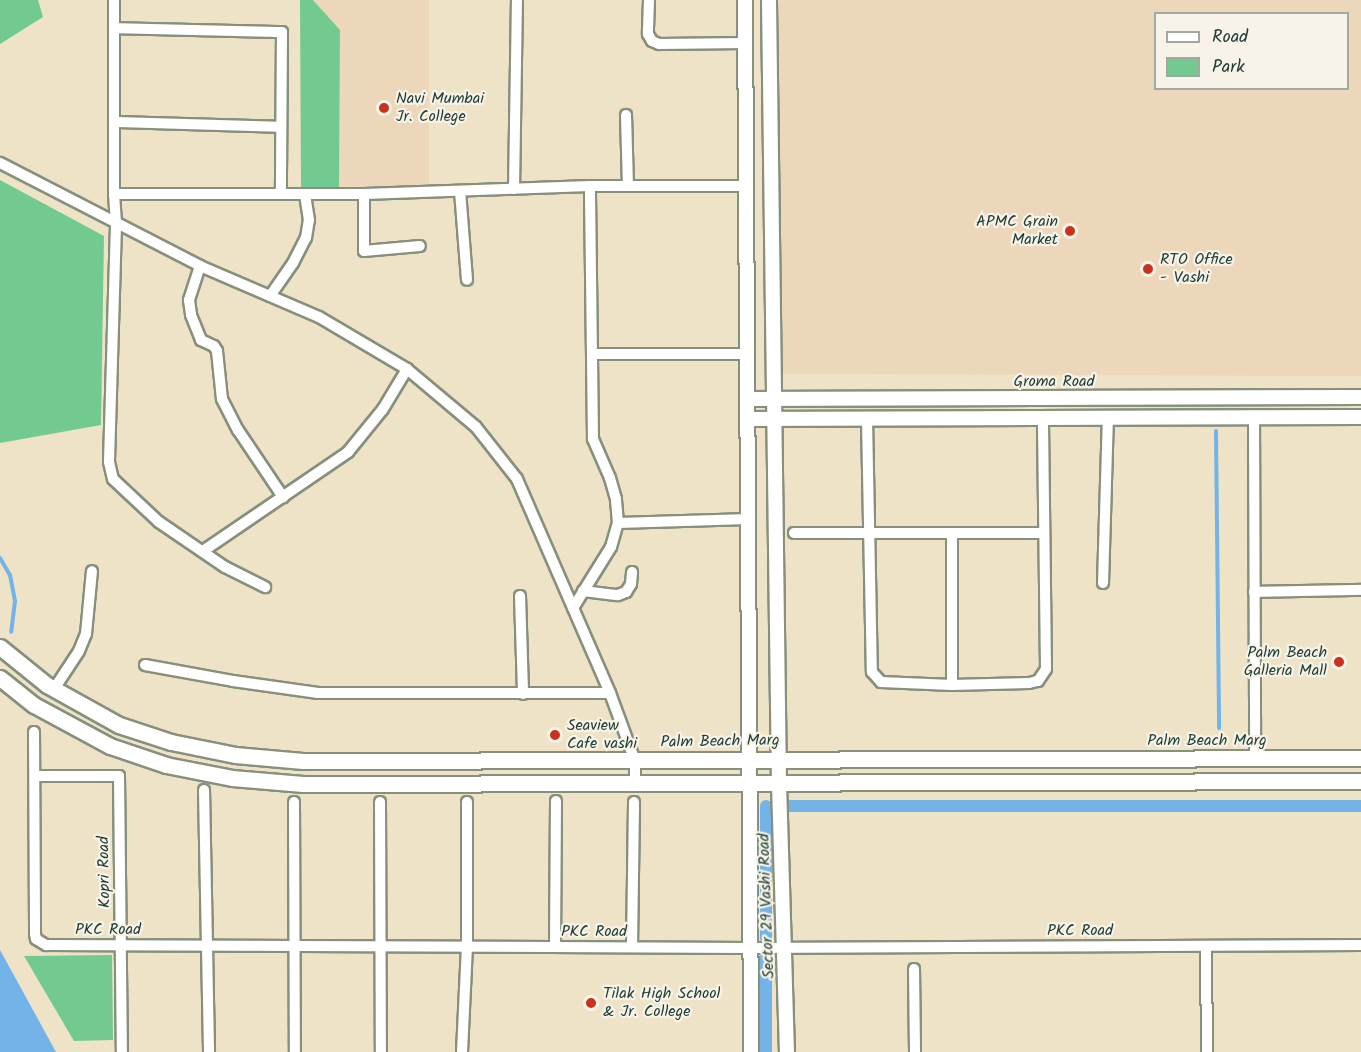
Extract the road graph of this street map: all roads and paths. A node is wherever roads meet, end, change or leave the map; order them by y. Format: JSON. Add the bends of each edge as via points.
{"nodes":[{"id":1,"x":114,"y":0,"type":"edge"},
{"id":2,"x":517,"y":0,"type":"edge"},
{"id":3,"x":649,"y":0,"type":"edge"},
{"id":4,"x":745,"y":0,"type":"edge"},
{"id":5,"x":769,"y":0,"type":"edge"},
{"id":6,"x":114,"y":28,"type":"junction"},
{"id":7,"x":746,"y":43,"type":"junction"},
{"id":8,"x":626,"y":115,"type":"dead end"},
{"id":9,"x":114,"y":123,"type":"junction"},
{"id":10,"x":281,"y":127,"type":"junction"},
{"id":11,"x":0,"y":163,"type":"edge"},
{"id":12,"x":590,"y":186,"type":"junction"},
{"id":13,"x":628,"y":186,"type":"junction"},
{"id":14,"x":746,"y":186,"type":"junction"},
{"id":15,"x":514,"y":189,"type":"junction"},
{"id":16,"x":460,"y":191,"type":"junction"},
{"id":17,"x":114,"y":194,"type":"junction"},
{"id":18,"x":281,"y":194,"type":"junction"},
{"id":19,"x":304,"y":194,"type":"junction"},
{"id":20,"x":364,"y":194,"type":"junction"},
{"id":21,"x":116,"y":225,"type":"junction"},
{"id":22,"x":420,"y":246,"type":"dead end"},
{"id":23,"x":200,"y":266,"type":"junction"},
{"id":24,"x":468,"y":280,"type":"dead end"},
{"id":25,"x":270,"y":296,"type":"junction"},
{"id":26,"x":592,"y":354,"type":"junction"},
{"id":27,"x":747,"y":354,"type":"junction"},
{"id":28,"x":406,"y":369,"type":"junction"},
{"id":29,"x":1361,"y":397,"type":"edge"},
{"id":30,"x":748,"y":399,"type":"junction"},
{"id":31,"x":774,"y":399,"type":"junction"},
{"id":32,"x":1108,"y":416,"type":"junction"},
{"id":33,"x":1361,"y":417,"type":"edge"},
{"id":34,"x":1043,"y":418,"type":"junction"},
{"id":35,"x":1254,"y":418,"type":"junction"},
{"id":36,"x":748,"y":419,"type":"junction"},
{"id":37,"x":774,"y":419,"type":"junction"},
{"id":38,"x":867,"y":419,"type":"junction"},
{"id":39,"x":283,"y":497,"type":"junction"},
{"id":40,"x":749,"y":519,"type":"junction"},
{"id":41,"x":618,"y":523,"type":"junction"},
{"id":42,"x":794,"y":533,"type":"dead end"},
{"id":43,"x":1043,"y":533,"type":"junction"},
{"id":44,"x":868,"y":534,"type":"junction"},
{"id":45,"x":952,"y":534,"type":"junction"},
{"id":46,"x":203,"y":551,"type":"junction"},
{"id":47,"x":92,"y":571,"type":"dead end"},
{"id":48,"x":632,"y":572,"type":"dead end"},
{"id":49,"x":1103,"y":583,"type":"dead end"},
{"id":50,"x":265,"y":587,"type":"dead end"},
{"id":51,"x":1361,"y":590,"type":"edge"},
{"id":52,"x":583,"y":591,"type":"junction"},
{"id":53,"x":1254,"y":592,"type":"junction"},
{"id":54,"x":520,"y":596,"type":"dead end"},
{"id":55,"x":573,"y":608,"type":"junction"},
{"id":56,"x":1,"y":651,"type":"edge"},
{"id":57,"x":145,"y":665,"type":"dead end"},
{"id":58,"x":0,"y":678,"type":"edge"},
{"id":59,"x":952,"y":685,"type":"junction"},
{"id":60,"x":54,"y":689,"type":"junction"},
{"id":61,"x":610,"y":693,"type":"junction"},
{"id":62,"x":523,"y":694,"type":"junction"},
{"id":63,"x":34,"y":732,"type":"dead end"},
{"id":64,"x":1361,"y":758,"type":"edge"},
{"id":65,"x":750,"y":759,"type":"junction"},
{"id":66,"x":779,"y":759,"type":"junction"},
{"id":67,"x":1255,"y":759,"type":"junction"},
{"id":68,"x":635,"y":761,"type":"junction"},
{"id":69,"x":35,"y":776,"type":"junction"},
{"id":70,"x":1361,"y":781,"type":"edge"},
{"id":71,"x":635,"y":784,"type":"junction"},
{"id":72,"x":750,"y":784,"type":"junction"},
{"id":73,"x":779,"y":784,"type":"junction"},
{"id":74,"x":204,"y":789,"type":"dead end"},
{"id":75,"x":467,"y":801,"type":"dead end"},
{"id":76,"x":556,"y":801,"type":"dead end"},
{"id":77,"x":294,"y":802,"type":"dead end"},
{"id":78,"x":380,"y":802,"type":"dead end"},
{"id":79,"x":634,"y":802,"type":"dead end"},
{"id":80,"x":121,"y":945,"type":"junction"},
{"id":81,"x":1361,"y":945,"type":"edge"},
{"id":82,"x":207,"y":946,"type":"junction"},
{"id":83,"x":295,"y":946,"type":"junction"},
{"id":84,"x":380,"y":946,"type":"junction"},
{"id":85,"x":1206,"y":946,"type":"junction"},
{"id":86,"x":467,"y":947,"type":"junction"},
{"id":87,"x":555,"y":947,"type":"junction"},
{"id":88,"x":632,"y":947,"type":"junction"},
{"id":89,"x":750,"y":948,"type":"junction"},
{"id":90,"x":786,"y":948,"type":"junction"},
{"id":91,"x":914,"y":969,"type":"dead end"},
{"id":92,"x":122,"y":1052,"type":"edge"},
{"id":93,"x":209,"y":1052,"type":"edge"},
{"id":94,"x":295,"y":1052,"type":"edge"},
{"id":95,"x":381,"y":1052,"type":"edge"},
{"id":96,"x":462,"y":1052,"type":"edge"},
{"id":97,"x":751,"y":1052,"type":"edge"},
{"id":98,"x":787,"y":1052,"type":"edge"},
{"id":99,"x":915,"y":1052,"type":"edge"},
{"id":100,"x":1207,"y":1052,"type":"edge"}],
"edges":[{"from":1,"to":6,"type":"street"},
{"from":2,"to":15,"type":"street"},
{"from":3,"to":7,"type":"street","via":[[648,34],[652,41]]},
{"from":4,"to":7,"type":"main road","name":"Sector 29 Vashi Road"},
{"from":5,"to":31,"type":"main road","name":"Sector 29 Vashi Road"},
{"from":6,"to":9,"type":"street"},
{"from":6,"to":10,"type":"street","via":[[282,32]]},
{"from":7,"to":14,"type":"main road","name":"Sector 29 Vashi Road"},
{"from":8,"to":13,"type":"street"},
{"from":9,"to":10,"type":"street"},
{"from":9,"to":17,"type":"street"},
{"from":10,"to":18,"type":"street"},
{"from":11,"to":21,"type":"street"},
{"from":12,"to":13,"type":"street"},
{"from":12,"to":15,"type":"street"},
{"from":12,"to":26,"type":"street"},
{"from":13,"to":14,"type":"street"},
{"from":14,"to":27,"type":"main road","name":"Sector 29 Vashi Road"},
{"from":15,"to":16,"type":"street"},
{"from":16,"to":20,"type":"street"},
{"from":16,"to":24,"type":"street"},
{"from":17,"to":18,"type":"street"},
{"from":17,"to":21,"type":"street"},
{"from":18,"to":19,"type":"street"},
{"from":19,"to":20,"type":"street"},
{"from":19,"to":25,"type":"street","via":[[309,220],[306,238]]},
{"from":20,"to":22,"type":"street","via":[[364,250]]},
{"from":21,"to":23,"type":"street"},
{"from":21,"to":46,"type":"street","via":[[109,462],[113,479],[159,522]]},
{"from":23,"to":25,"type":"street"},
{"from":23,"to":39,"type":"street","via":[[189,300],[191,315],[201,340],[217,351],[222,399]]},
{"from":25,"to":28,"type":"street","via":[[319,317]]},
{"from":26,"to":27,"type":"street"},
{"from":26,"to":41,"type":"street","via":[[593,439],[610,478]]},
{"from":27,"to":30,"type":"main road","name":"Sector 29 Vashi Road"},
{"from":28,"to":39,"type":"street","via":[[384,409],[348,452]]},
{"from":28,"to":55,"type":"street","via":[[477,427],[517,479]]},
{"from":29,"to":31,"type":"main road","name":"Groma Road"},
{"from":30,"to":31,"type":"main road","name":"Groma Road"},
{"from":30,"to":36,"type":"main road","name":"Sector 29 Vashi Road"},
{"from":31,"to":37,"type":"main road","name":"Sector 29 Vashi Road"},
{"from":32,"to":34,"type":"main road"},
{"from":32,"to":35,"type":"main road"},
{"from":32,"to":49,"type":"street"},
{"from":33,"to":35,"type":"main road"},
{"from":34,"to":38,"type":"main road"},
{"from":34,"to":43,"type":"street"},
{"from":35,"to":53,"type":"street"},
{"from":36,"to":37,"type":"main road"},
{"from":36,"to":40,"type":"main road","name":"Sector 29 Vashi Road"},
{"from":37,"to":38,"type":"main road"},
{"from":37,"to":66,"type":"main road","name":"Sector 29 Vashi Road"},
{"from":38,"to":44,"type":"street"},
{"from":39,"to":46,"type":"street"},
{"from":40,"to":41,"type":"street"},
{"from":40,"to":65,"type":"main road","name":"Sector 29 Vashi Road"},
{"from":41,"to":52,"type":"street","via":[[610,547]]},
{"from":42,"to":44,"type":"street"},
{"from":43,"to":45,"type":"street"},
{"from":43,"to":59,"type":"street","via":[[1044,675],[1029,683]]},
{"from":44,"to":45,"type":"street"},
{"from":44,"to":59,"type":"street","via":[[874,676],[881,682]]},
{"from":45,"to":59,"type":"street"},
{"from":46,"to":50,"type":"street"},
{"from":47,"to":60,"type":"street","via":[[86,634]]},
{"from":48,"to":52,"type":"street","via":[[626,592],[618,595]]},
{"from":51,"to":53,"type":"street"},
{"from":52,"to":55,"type":"street"},
{"from":53,"to":67,"type":"street"},
{"from":54,"to":62,"type":"street"},
{"from":55,"to":61,"type":"street"},
{"from":56,"to":60,"type":"main road","name":"Palm Beach Marg"},
{"from":57,"to":62,"type":"street","via":[[318,693]]},
{"from":58,"to":71,"type":"main road","via":[[34,705],[110,746],[166,765],[232,778],[303,784]]},
{"from":60,"to":68,"type":"main road","name":"Palm Beach Marg","via":[[119,724],[171,742],[236,755],[303,761]]},
{"from":61,"to":62,"type":"street"},
{"from":61,"to":68,"type":"street"},
{"from":63,"to":69,"type":"street","name":"PKC Road"},
{"from":64,"to":67,"type":"main road","name":"Palm Beach Marg"},
{"from":65,"to":66,"type":"main road","name":"Palm Beach Marg"},
{"from":65,"to":68,"type":"main road","name":"Palm Beach Marg"},
{"from":65,"to":72,"type":"main road","name":"Sector 29 Vashi Road"},
{"from":66,"to":67,"type":"main road","name":"Palm Beach Marg"},
{"from":66,"to":73,"type":"main road","name":"Sector 29 Vashi Road"},
{"from":68,"to":71,"type":"street"},
{"from":69,"to":80,"type":"street","name":"PKC Road","via":[[36,939],[46,945]]},
{"from":69,"to":80,"type":"street","name":"Kopri Road","via":[[119,776]]},
{"from":70,"to":73,"type":"main road"},
{"from":71,"to":72,"type":"main road"},
{"from":72,"to":73,"type":"main road"},
{"from":72,"to":89,"type":"main road","name":"Sector 29 Vashi Road"},
{"from":73,"to":90,"type":"main road","name":"Sector 29 Vashi Road"},
{"from":74,"to":82,"type":"street"},
{"from":75,"to":86,"type":"street"},
{"from":76,"to":87,"type":"street"},
{"from":77,"to":83,"type":"street"},
{"from":78,"to":84,"type":"street"},
{"from":79,"to":88,"type":"street"},
{"from":80,"to":82,"type":"street","name":"PKC Road"},
{"from":80,"to":92,"type":"street","name":"Kopri Road"},
{"from":81,"to":85,"type":"street","name":"PKC Road"},
{"from":82,"to":83,"type":"street","name":"PKC Road"},
{"from":82,"to":93,"type":"street"},
{"from":83,"to":84,"type":"street","name":"PKC Road"},
{"from":83,"to":94,"type":"street"},
{"from":84,"to":86,"type":"street","name":"PKC Road"},
{"from":84,"to":95,"type":"street"},
{"from":85,"to":90,"type":"street","name":"PKC Road"},
{"from":85,"to":100,"type":"street"},
{"from":86,"to":87,"type":"street","name":"PKC Road"},
{"from":86,"to":96,"type":"street"},
{"from":87,"to":88,"type":"street","name":"PKC Road"},
{"from":88,"to":89,"type":"street","name":"PKC Road"},
{"from":89,"to":90,"type":"street","name":"PKC Road"},
{"from":89,"to":97,"type":"main road","name":"Sector 29 Vashi Road"},
{"from":90,"to":98,"type":"main road","name":"Sector 29 Vashi Road"},
{"from":91,"to":99,"type":"street"}]}
